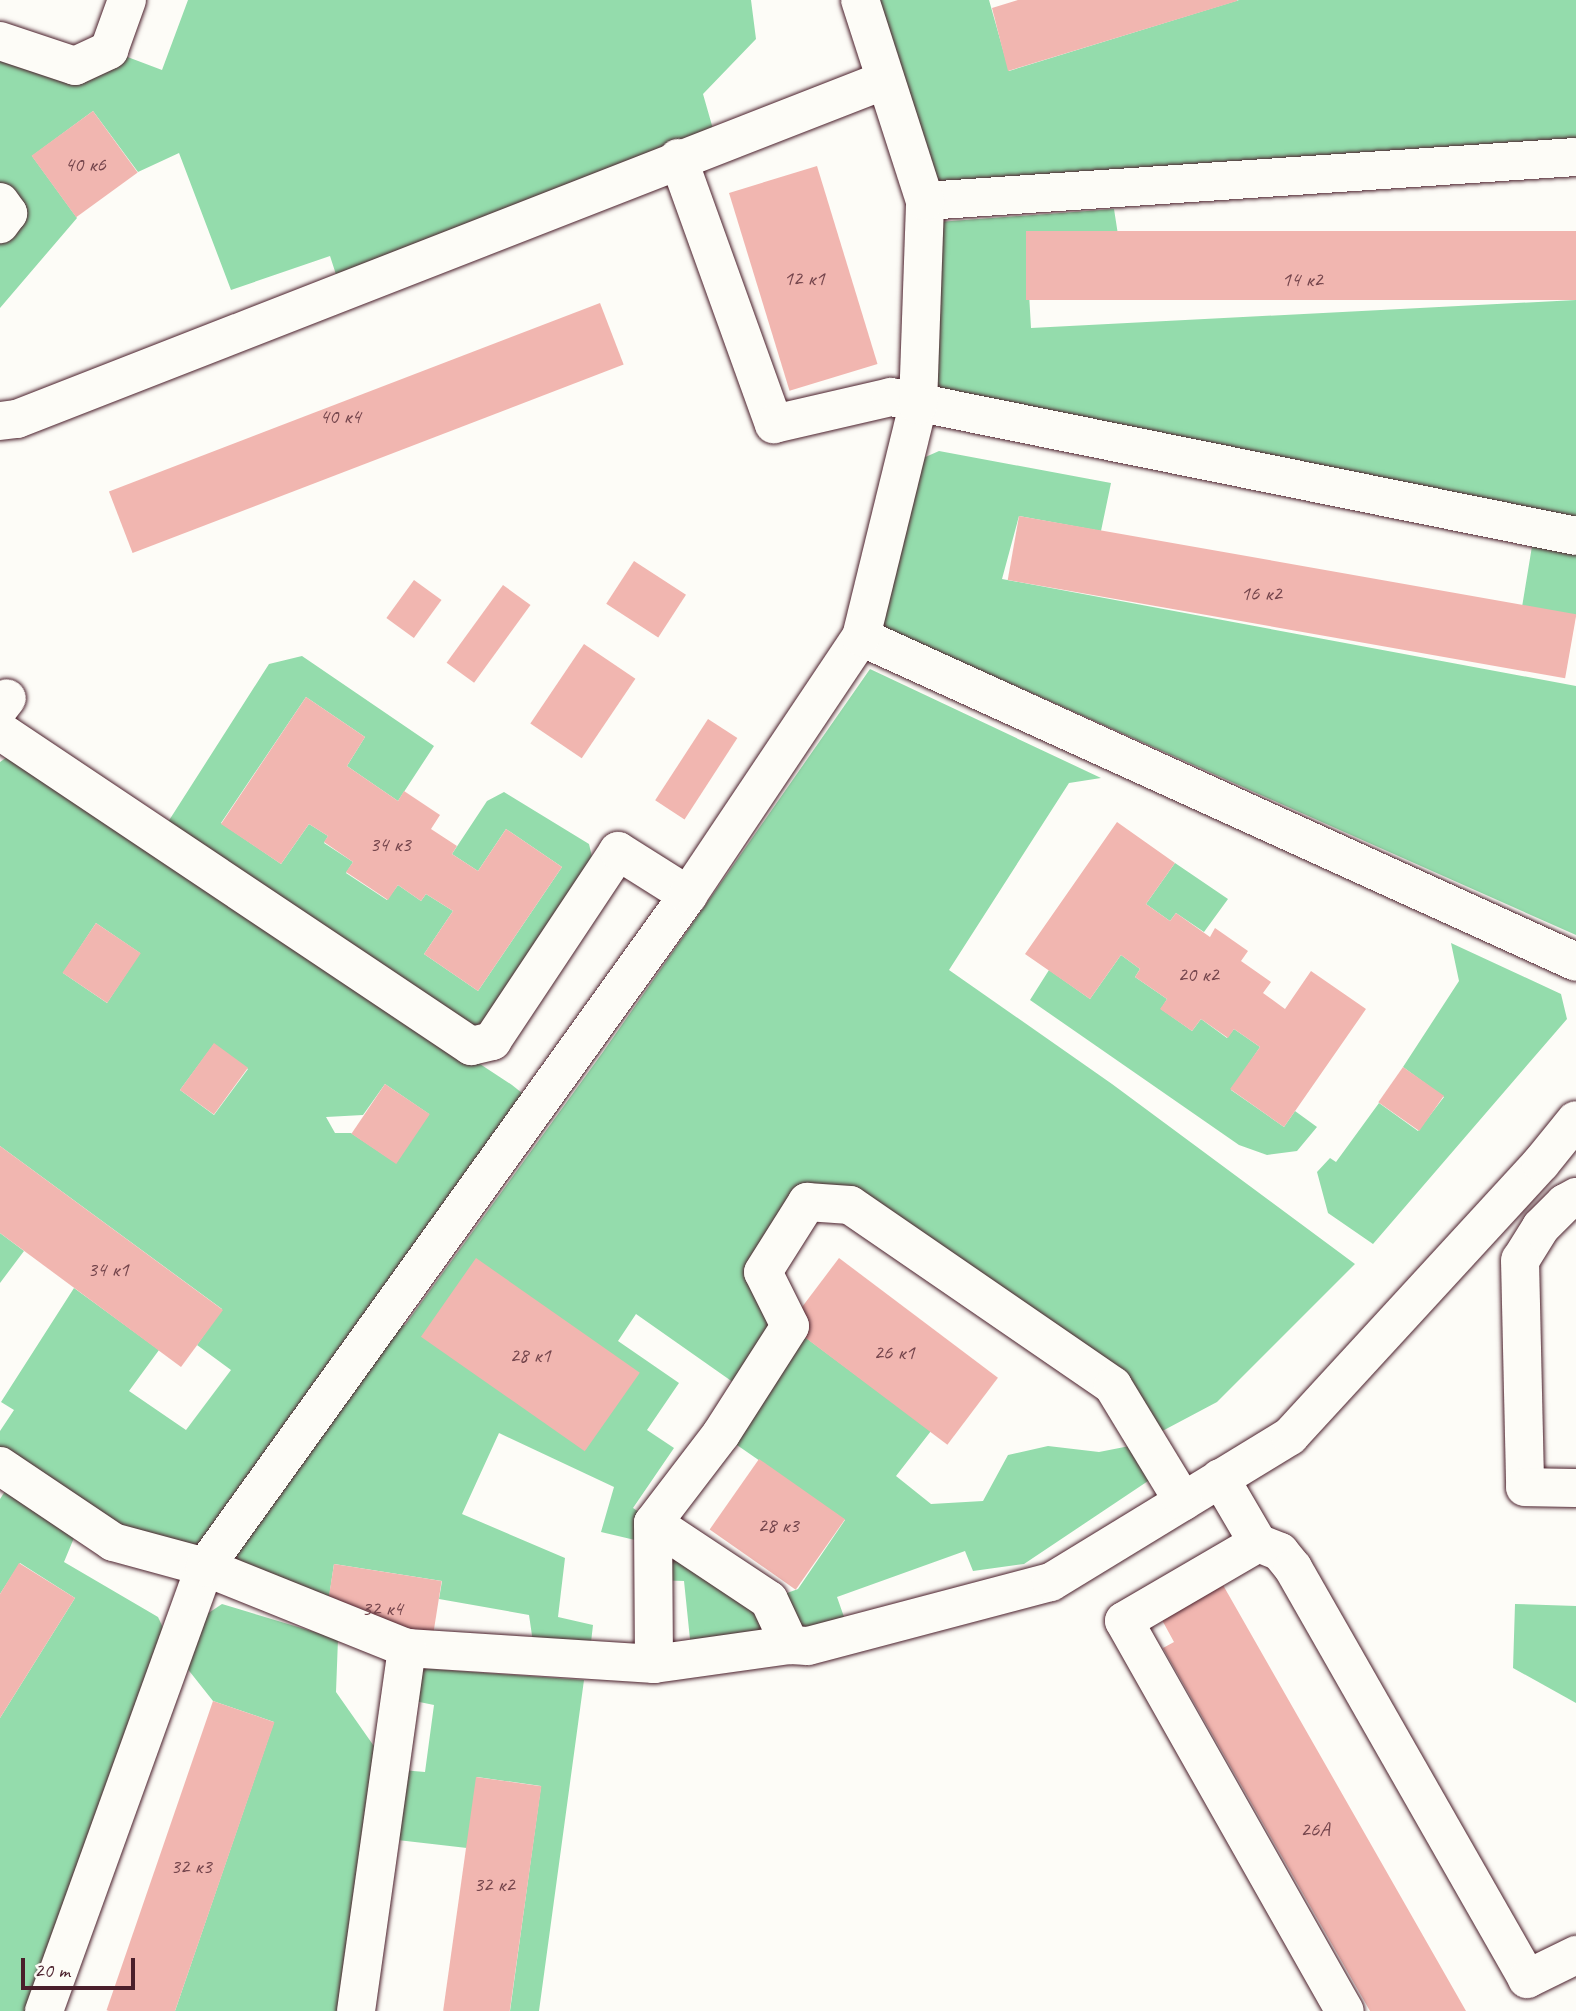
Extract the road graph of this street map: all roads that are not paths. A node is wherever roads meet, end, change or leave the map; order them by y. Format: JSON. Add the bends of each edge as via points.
{"nodes":[{"id":1,"x":127,"y":0,"type":"edge"},
{"id":2,"x":860,"y":0,"type":"edge"},
{"id":3,"x":0,"y":41,"type":"edge"},
{"id":4,"x":885,"y":80,"type":"junction"},
{"id":5,"x":1576,"y":157,"type":"edge"},
{"id":6,"x":678,"y":158,"type":"junction"},
{"id":7,"x":925,"y":201,"type":"junction"},
{"id":8,"x":0,"y":202,"type":"edge"},
{"id":9,"x":0,"y":224,"type":"edge"},
{"id":10,"x":919,"y":405,"type":"junction"},
{"id":11,"x":0,"y":421,"type":"edge"},
{"id":12,"x":1576,"y":536,"type":"edge"},
{"id":13,"x":861,"y":637,"type":"junction"},
{"id":14,"x":2,"y":712,"type":"edge"},
{"id":15,"x":688,"y":895,"type":"junction"},
{"id":16,"x":1576,"y":962,"type":"edge"},
{"id":17,"x":1576,"y":1120,"type":"edge"},
{"id":18,"x":1559,"y":1168,"type":"edge"},
{"id":19,"x":1576,"y":1197,"type":"edge"},
{"id":20,"x":0,"y":1466,"type":"edge"},
{"id":21,"x":1220,"y":1478,"type":"junction"},
{"id":22,"x":1576,"y":1488,"type":"edge"},
{"id":23,"x":1183,"y":1501,"type":"junction"},
{"id":24,"x":653,"y":1523,"type":"junction"},
{"id":25,"x":1258,"y":1543,"type":"junction"},
{"id":26,"x":205,"y":1567,"type":"junction"},
{"id":27,"x":790,"y":1645,"type":"junction"},
{"id":28,"x":407,"y":1648,"type":"junction"},
{"id":29,"x":654,"y":1664,"type":"junction"},
{"id":30,"x":1576,"y":1955,"type":"edge"},
{"id":31,"x":44,"y":2011,"type":"edge"},
{"id":32,"x":356,"y":2011,"type":"edge"},
{"id":33,"x":1345,"y":2011,"type":"edge"}],
"edges":[{"from":1,"to":3,"type":"lane","via":[[109,50],[75,66]]},
{"from":2,"to":4,"type":"lane"},
{"from":4,"to":6,"type":"lane"},
{"from":4,"to":7,"type":"lane"},
{"from":5,"to":7,"type":"lane"},
{"from":6,"to":10,"type":"lane","via":[[774,424],[891,397]]},
{"from":6,"to":11,"type":"lane","via":[[17,419]]},
{"from":7,"to":10,"type":"lane"},
{"from":8,"to":9,"type":"lane","via":[[8,213]]},
{"from":10,"to":12,"type":"lane"},
{"from":10,"to":13,"type":"lane"},
{"from":13,"to":15,"type":"lane"},
{"from":13,"to":16,"type":"lane"},
{"from":14,"to":15,"type":"lane","via":[[471,1046],[492,1041],[618,851]]},
{"from":15,"to":26,"type":"lane"},
{"from":17,"to":18,"type":"lane"},
{"from":18,"to":21,"type":"lane","via":[[1290,1436]]},
{"from":19,"to":22,"type":"lane","via":[[1541,1227],[1520,1261],[1525,1487]]},
{"from":20,"to":26,"type":"lane","via":[[113,1542]]},
{"from":21,"to":23,"type":"lane"},
{"from":21,"to":25,"type":"lane"},
{"from":23,"to":24,"type":"lane","via":[[1113,1386],[850,1205],[807,1202],[763,1272],[790,1326],[721,1434]]},
{"from":23,"to":27,"type":"lane","via":[[1051,1582],[808,1646]]},
{"from":24,"to":27,"type":"lane","via":[[769,1600]]},
{"from":24,"to":29,"type":"lane"},
{"from":25,"to":30,"type":"lane","via":[[1280,1552],[1293,1568],[1527,1979]]},
{"from":25,"to":33,"type":"lane","via":[[1124,1621]]},
{"from":26,"to":28,"type":"lane"},
{"from":26,"to":31,"type":"lane"},
{"from":27,"to":29,"type":"lane"},
{"from":28,"to":29,"type":"lane"},
{"from":28,"to":32,"type":"lane"}]}
